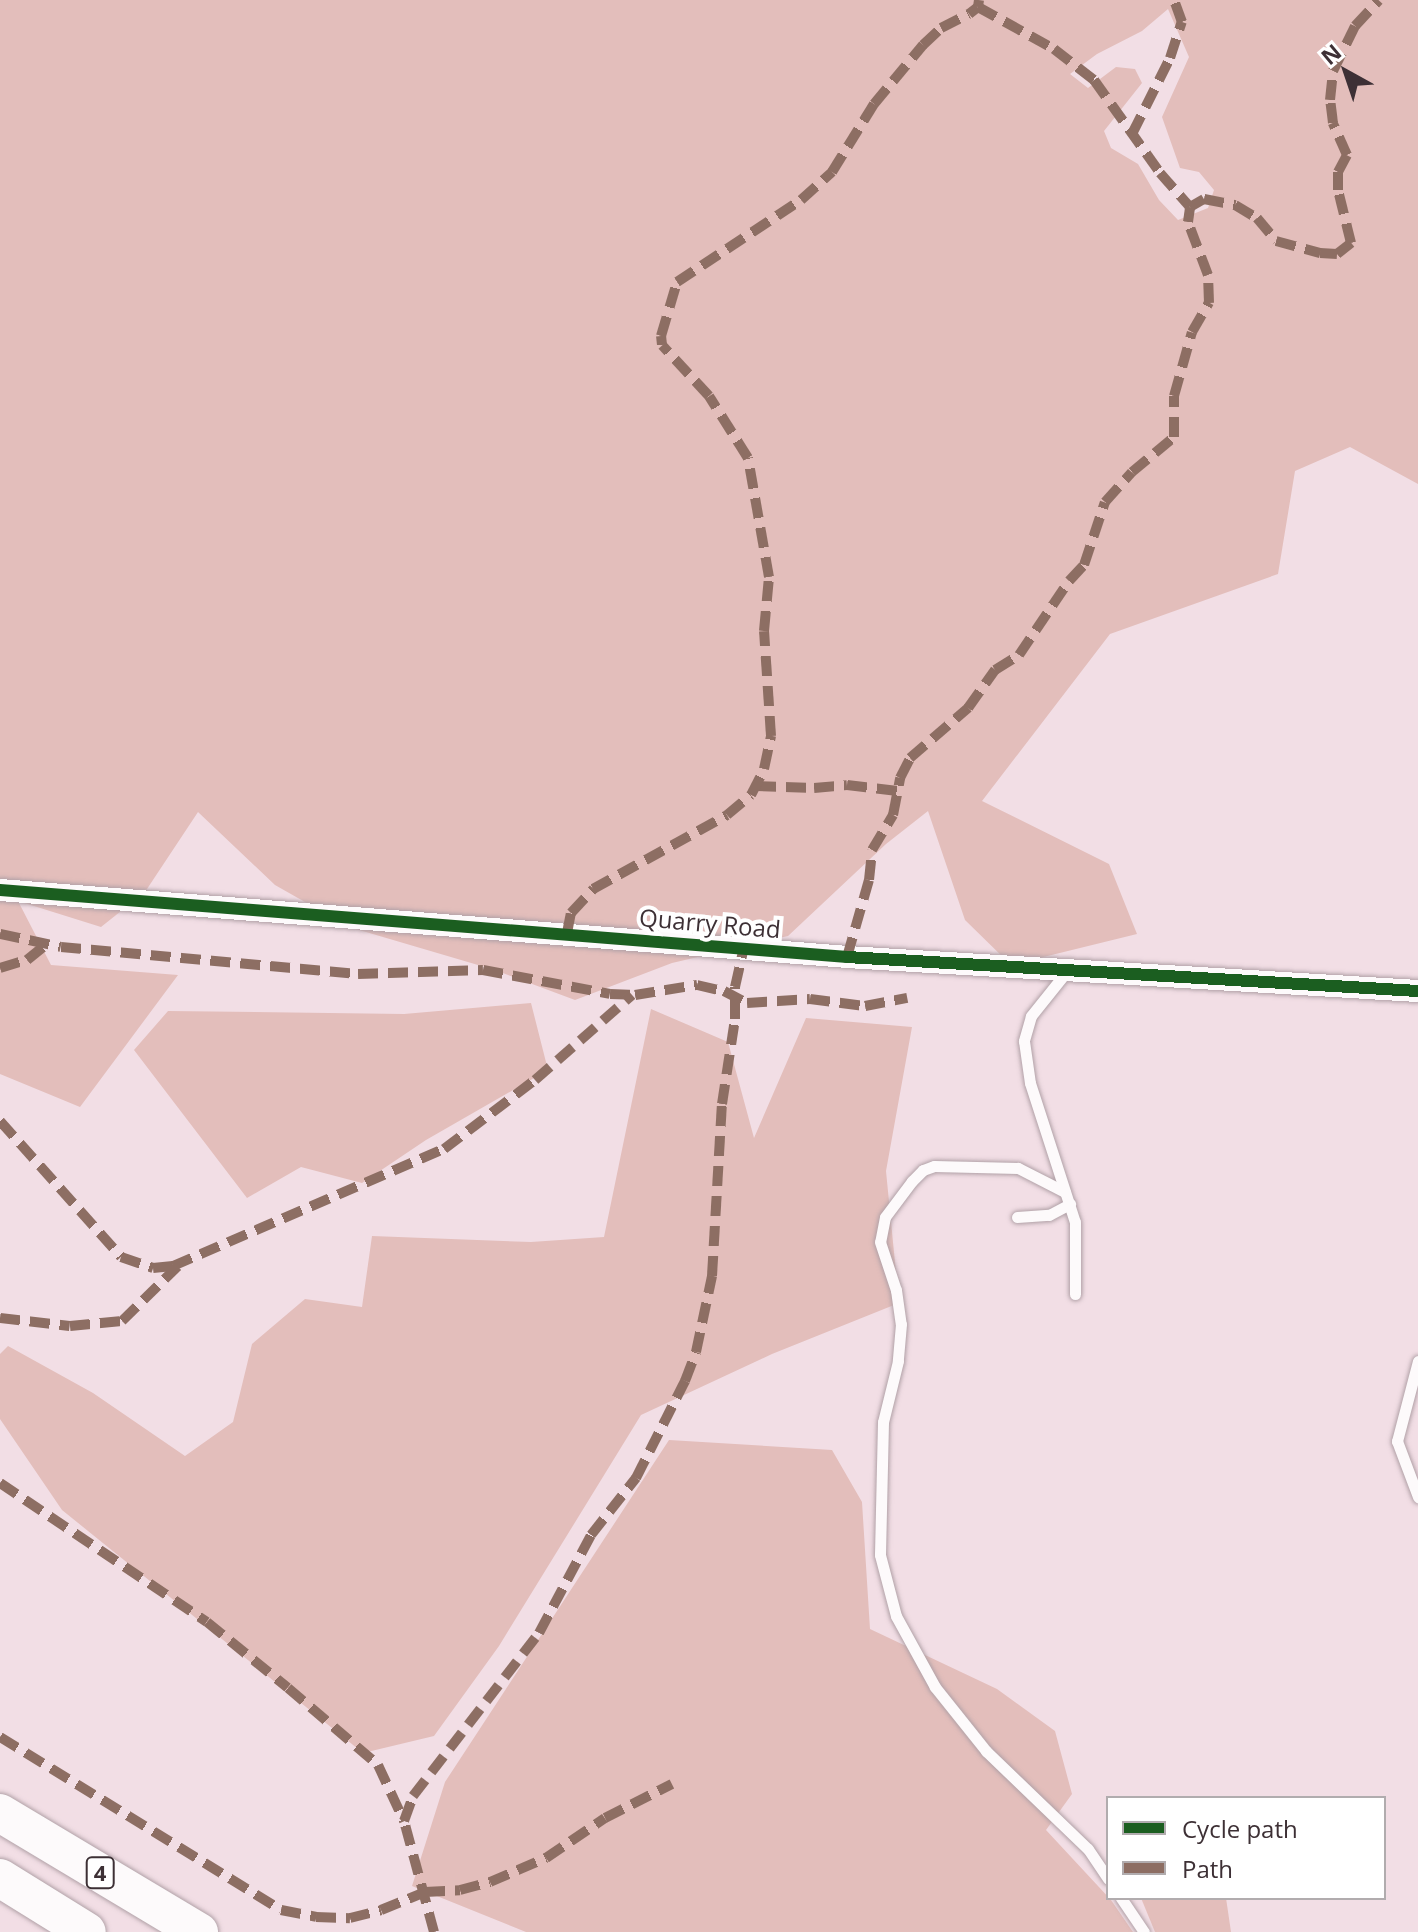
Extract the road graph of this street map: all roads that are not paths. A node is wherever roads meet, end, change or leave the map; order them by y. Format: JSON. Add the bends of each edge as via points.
{"nodes":[{"id":1,"x":0,"y":890,"type":"edge"},
{"id":2,"x":1067,"y":970,"type":"junction"},
{"id":3,"x":1418,"y":991,"type":"edge"},
{"id":4,"x":1065,"y":1192,"type":"junction"},
{"id":5,"x":1070,"y":1204,"type":"junction"},
{"id":6,"x":1017,"y":1217,"type":"dead end"},
{"id":7,"x":1075,"y":1294,"type":"dead end"},
{"id":8,"x":1418,"y":1361,"type":"edge"},
{"id":9,"x":1418,"y":1497,"type":"edge"},
{"id":10,"x":0,"y":1813,"type":"edge"},
{"id":11,"x":1106,"y":1876,"type":"edge"},
{"id":12,"x":0,"y":1878,"type":"edge"},
{"id":13,"x":1122,"y":1900,"type":"edge"},
{"id":14,"x":87,"y":1932,"type":"edge"},
{"id":15,"x":199,"y":1932,"type":"edge"},
{"id":16,"x":1144,"y":1932,"type":"edge"}],
"edges":[{"from":1,"to":2,"type":"street","name":"Quarry Road"},
{"from":2,"to":3,"type":"street","name":"Quarry Road"},
{"from":2,"to":4,"type":"lane","via":[[1031,1016],[1024,1041],[1030,1083]]},
{"from":4,"to":5,"type":"lane"},
{"from":4,"to":11,"type":"lane","via":[[1018,1168],[934,1166],[912,1181],[885,1217],[880,1242],[901,1324],[883,1422],[880,1555],[896,1616],[935,1687],[986,1751],[1079,1839]]},
{"from":5,"to":6,"type":"lane","via":[[1049,1215]]},
{"from":5,"to":7,"type":"lane"},
{"from":8,"to":9,"type":"lane","via":[[1397,1441]]},
{"from":10,"to":15,"type":"highway","number":"4"},
{"from":12,"to":14,"type":"highway","number":"4"},
{"from":13,"to":16,"type":"lane"}]}
